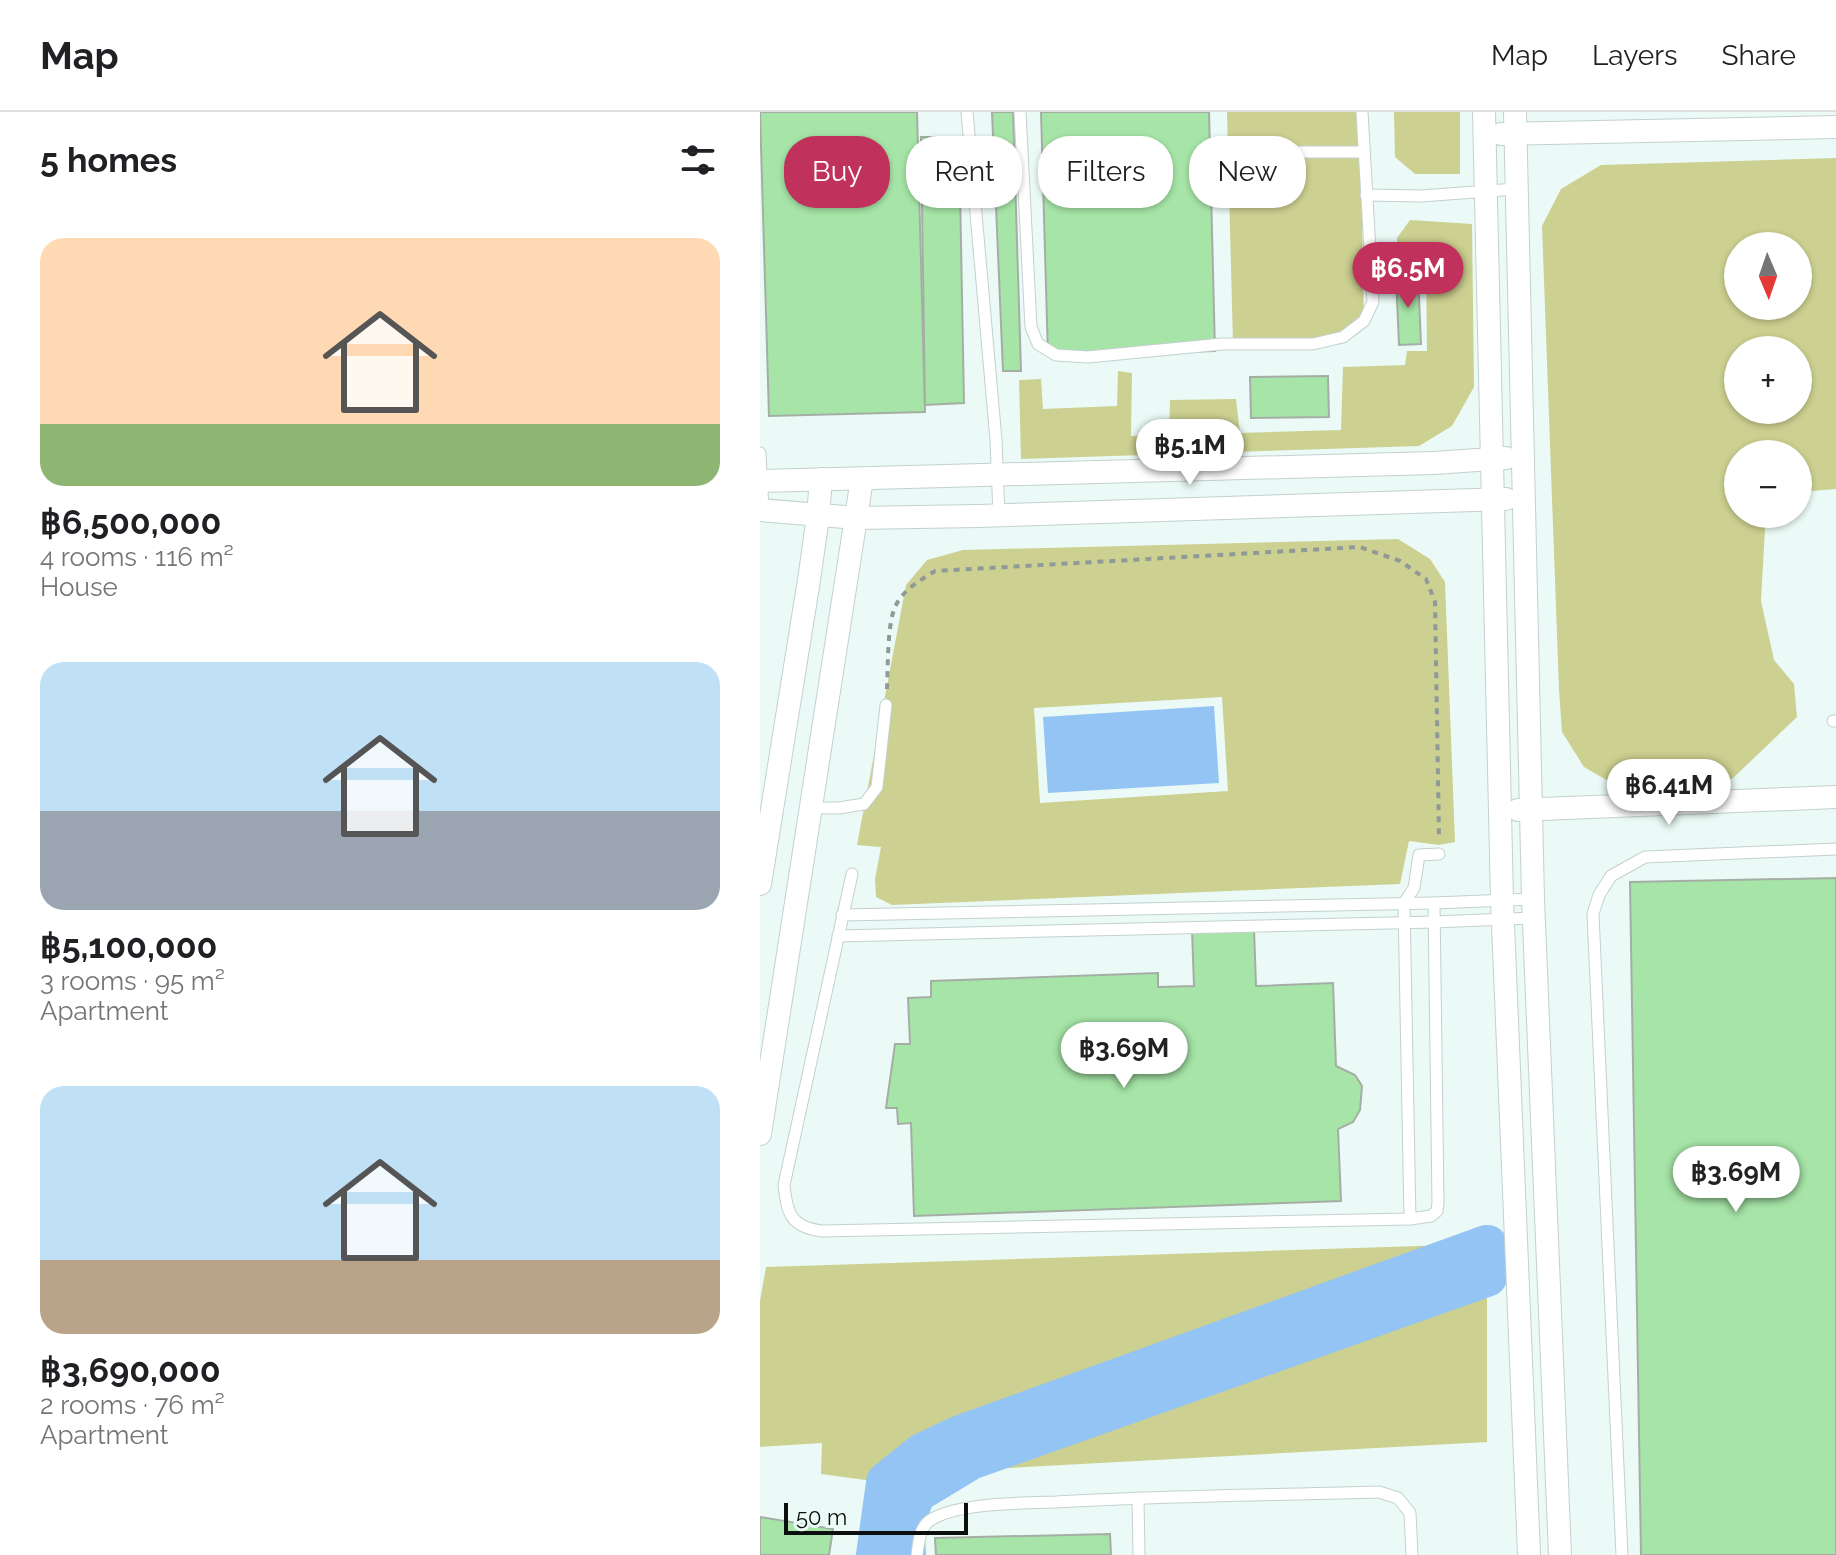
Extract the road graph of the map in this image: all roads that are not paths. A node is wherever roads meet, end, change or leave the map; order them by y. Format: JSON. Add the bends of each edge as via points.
{"nodes":[{"id":1,"x":967,"y":112,"type":"edge"},
{"id":2,"x":1020,"y":112,"type":"edge"},
{"id":3,"x":1362,"y":112,"type":"edge"},
{"id":4,"x":1515,"y":122,"type":"edge"},
{"id":5,"x":1484,"y":123,"type":"edge"},
{"id":6,"x":1836,"y":127,"type":"edge"},
{"id":7,"x":1306,"y":152,"type":"edge"},
{"id":8,"x":1364,"y":152,"type":"junction"},
{"id":9,"x":1516,"y":189,"type":"junction"},
{"id":10,"x":1486,"y":191,"type":"junction"},
{"id":11,"x":1366,"y":195,"type":"junction"},
{"id":12,"x":760,"y":453,"type":"edge"},
{"id":13,"x":1523,"y":457,"type":"junction"},
{"id":14,"x":1492,"y":458,"type":"junction"},
{"id":15,"x":997,"y":475,"type":"junction"},
{"id":16,"x":821,"y":479,"type":"junction"},
{"id":17,"x":862,"y":479,"type":"junction"},
{"id":18,"x":761,"y":481,"type":"edge"},
{"id":19,"x":1524,"y":498,"type":"junction"},
{"id":20,"x":1493,"y":499,"type":"junction"},
{"id":21,"x":761,"y":510,"type":"edge"},
{"id":22,"x":999,"y":515,"type":"junction"},
{"id":23,"x":818,"y":516,"type":"junction"},
{"id":24,"x":857,"y":518,"type":"junction"},
{"id":25,"x":886,"y":705,"type":"road end"},
{"id":26,"x":1836,"y":797,"type":"edge"},
{"id":27,"x":811,"y":808,"type":"junction"},
{"id":28,"x":1531,"y":810,"type":"junction"},
{"id":29,"x":1500,"y":811,"type":"junction"},
{"id":30,"x":764,"y":837,"type":"edge"},
{"id":31,"x":1836,"y":849,"type":"edge"},
{"id":32,"x":1439,"y":854,"type":"road end"},
{"id":33,"x":852,"y":874,"type":"dead end"},
{"id":34,"x":760,"y":884,"type":"edge"},
{"id":35,"x":1404,"y":903,"type":"junction"},
{"id":36,"x":1434,"y":903,"type":"junction"},
{"id":37,"x":1533,"y":908,"type":"junction"},
{"id":38,"x":1503,"y":909,"type":"junction"},
{"id":39,"x":842,"y":915,"type":"junction"},
{"id":40,"x":1403,"y":921,"type":"junction"},
{"id":41,"x":1434,"y":922,"type":"junction"},
{"id":42,"x":838,"y":936,"type":"junction"},
{"id":43,"x":760,"y":1134,"type":"edge"},
{"id":44,"x":1410,"y":1219,"type":"junction"},
{"id":45,"x":1138,"y":1498,"type":"junction"},
{"id":46,"x":917,"y":1555,"type":"edge"},
{"id":47,"x":1139,"y":1555,"type":"edge"},
{"id":48,"x":1412,"y":1555,"type":"edge"},
{"id":49,"x":1529,"y":1555,"type":"edge"},
{"id":50,"x":1560,"y":1555,"type":"edge"},
{"id":51,"x":1622,"y":1555,"type":"edge"}],
"edges":[{"from":1,"to":15,"type":"lane"},
{"from":2,"to":11,"type":"lane","via":[[1031,327],[1038,344],[1056,355],[1313,344],[1343,337],[1364,321],[1373,302]]},
{"from":3,"to":8,"type":"lane"},
{"from":4,"to":5,"type":"street"},
{"from":4,"to":6,"type":"street"},
{"from":4,"to":9,"type":"street"},
{"from":5,"to":10,"type":"street"},
{"from":7,"to":8,"type":"lane"},
{"from":8,"to":11,"type":"lane"},
{"from":9,"to":10,"type":"lane"},
{"from":9,"to":13,"type":"street"},
{"from":10,"to":11,"type":"lane"},
{"from":10,"to":14,"type":"street"},
{"from":12,"to":18,"type":"lane"},
{"from":13,"to":14,"type":"street"},
{"from":13,"to":19,"type":"street"},
{"from":14,"to":15,"type":"street"},
{"from":14,"to":20,"type":"street"},
{"from":15,"to":17,"type":"street"},
{"from":15,"to":22,"type":"lane"},
{"from":16,"to":17,"type":"street"},
{"from":16,"to":18,"type":"street"},
{"from":16,"to":23,"type":"street"},
{"from":17,"to":24,"type":"street"},
{"from":18,"to":21,"type":"lane"},
{"from":19,"to":20,"type":"street"},
{"from":19,"to":28,"type":"street"},
{"from":20,"to":22,"type":"street"},
{"from":20,"to":29,"type":"street"},
{"from":21,"to":23,"type":"street"},
{"from":22,"to":24,"type":"street"},
{"from":23,"to":24,"type":"street"},
{"from":23,"to":30,"type":"street"},
{"from":24,"to":27,"type":"street"},
{"from":25,"to":27,"type":"lane","via":[[877,787],[864,804]]},
{"from":26,"to":28,"type":"street"},
{"from":27,"to":43,"type":"street"},
{"from":28,"to":29,"type":"street"},
{"from":28,"to":37,"type":"street"},
{"from":29,"to":38,"type":"street"},
{"from":30,"to":34,"type":"street"},
{"from":31,"to":51,"type":"lane","via":[[1645,857],[1611,876],[1593,914]]},
{"from":32,"to":35,"type":"lane","via":[[1419,855],[1414,888]]},
{"from":33,"to":39,"type":"lane"},
{"from":35,"to":36,"type":"lane"},
{"from":35,"to":39,"type":"lane"},
{"from":35,"to":40,"type":"lane"},
{"from":36,"to":38,"type":"lane"},
{"from":36,"to":41,"type":"lane"},
{"from":37,"to":38,"type":"lane"},
{"from":37,"to":38,"type":"lane"},
{"from":37,"to":50,"type":"street"},
{"from":38,"to":41,"type":"lane"},
{"from":38,"to":49,"type":"street"},
{"from":39,"to":42,"type":"lane"},
{"from":40,"to":41,"type":"lane"},
{"from":40,"to":42,"type":"lane"},
{"from":40,"to":44,"type":"lane"},
{"from":41,"to":44,"type":"lane","via":[[1438,1203],[1431,1216]]},
{"from":42,"to":44,"type":"lane","via":[[784,1185],[786,1209],[805,1229]]},
{"from":45,"to":46,"type":"lane","via":[[954,1511],[922,1527]]},
{"from":45,"to":47,"type":"lane"},
{"from":45,"to":48,"type":"lane","via":[[1379,1492],[1398,1498],[1410,1513]]}]}
